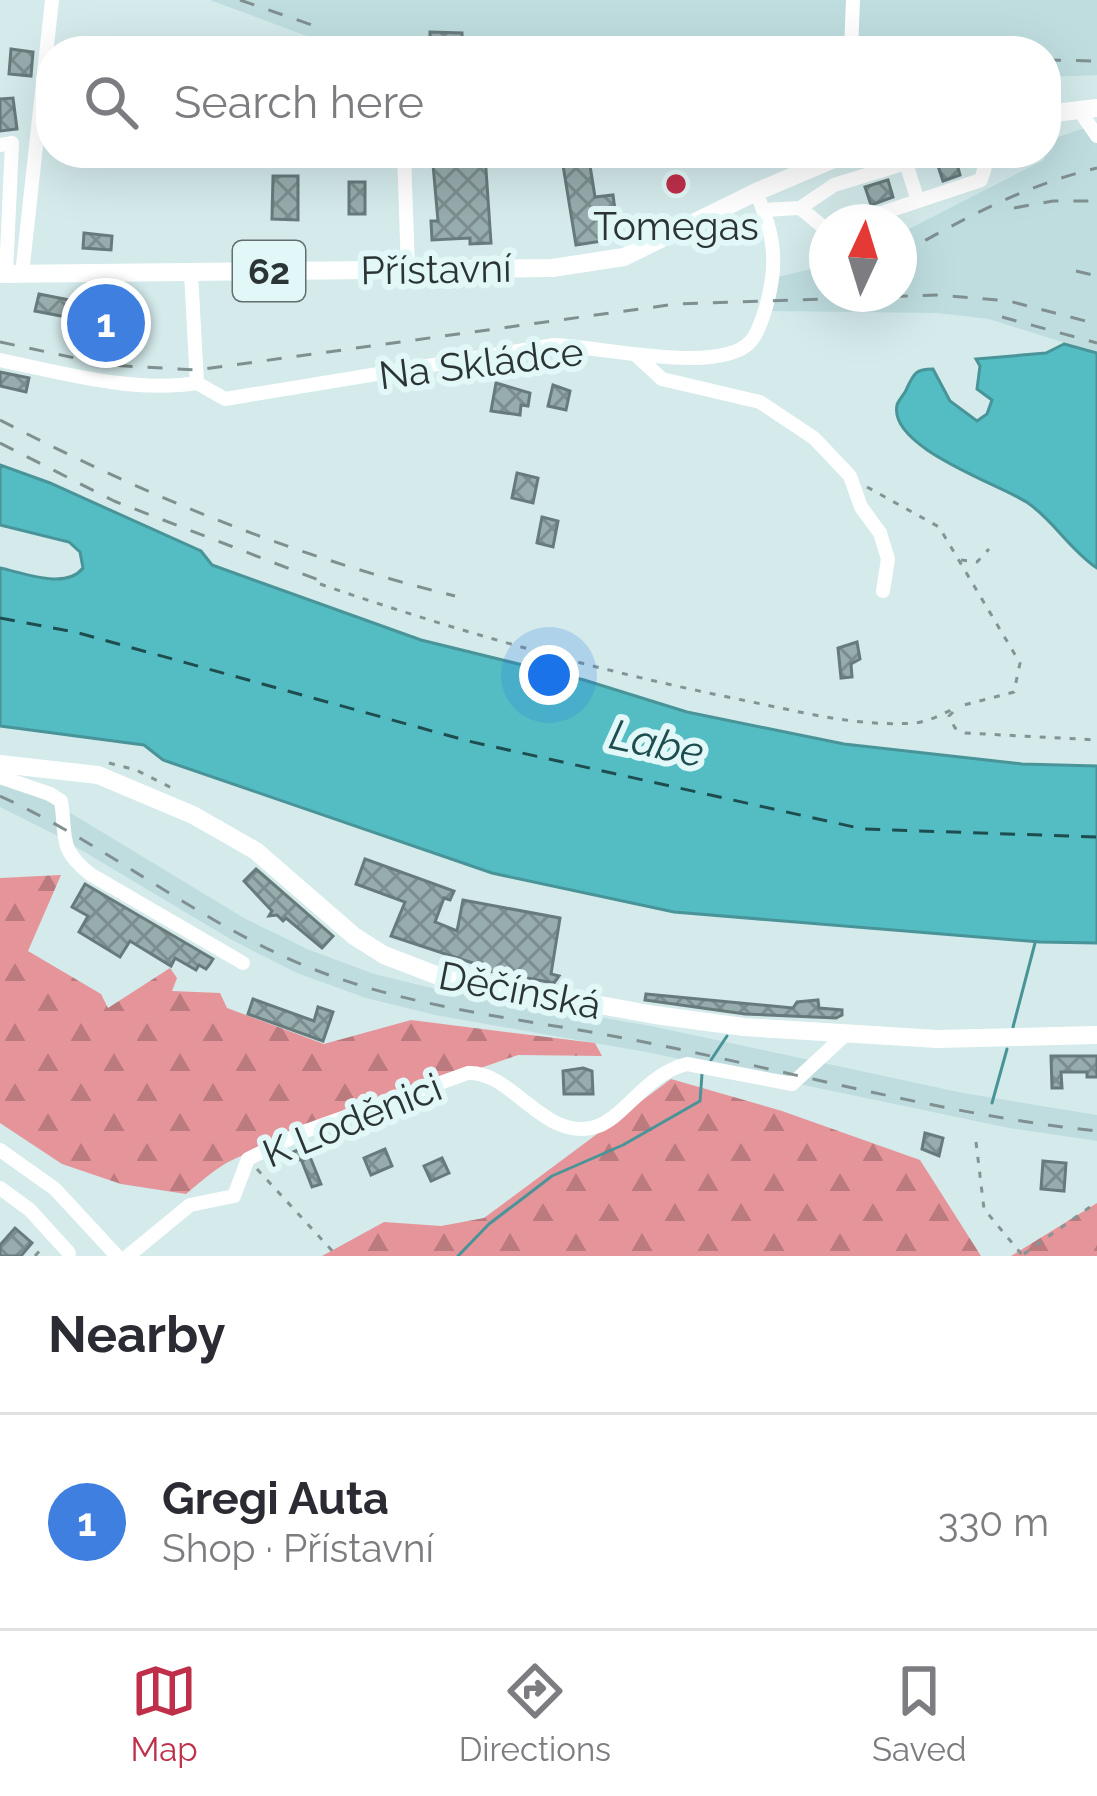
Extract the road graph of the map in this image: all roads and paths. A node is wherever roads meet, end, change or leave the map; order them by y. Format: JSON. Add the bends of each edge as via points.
{"nodes":[{"id":1,"x":52,"y":0,"type":"edge"},
{"id":2,"x":853,"y":0,"type":"edge"},
{"id":3,"x":46,"y":36,"type":"edge"},
{"id":4,"x":852,"y":36,"type":"edge"},
{"id":5,"x":36,"y":102,"type":"edge"},
{"id":6,"x":1088,"y":109,"type":"edge"},
{"id":7,"x":1097,"y":136,"type":"edge"},
{"id":8,"x":0,"y":145,"type":"edge"},
{"id":9,"x":405,"y":168,"type":"edge"},
{"id":10,"x":820,"y":168,"type":"edge"},
{"id":11,"x":889,"y":168,"type":"edge"},
{"id":12,"x":908,"y":168,"type":"edge"},
{"id":13,"x":985,"y":168,"type":"edge"},
{"id":14,"x":760,"y":201,"type":"junction"},
{"id":15,"x":918,"y":201,"type":"junction"},
{"id":16,"x":909,"y":204,"type":"edge"},
{"id":17,"x":800,"y":208,"type":"junction"},
{"id":18,"x":809,"y":215,"type":"edge"},
{"id":19,"x":408,"y":269,"type":"junction"},
{"id":20,"x":191,"y":272,"type":"junction"},
{"id":21,"x":9,"y":274,"type":"edge"},
{"id":22,"x":636,"y":355,"type":"junction"},
{"id":23,"x":0,"y":360,"type":"edge"},
{"id":24,"x":197,"y":383,"type":"junction"},
{"id":25,"x":850,"y":476,"type":"junction"},
{"id":26,"x":989,"y":549,"type":"dead end"},
{"id":27,"x":959,"y":560,"type":"junction"},
{"id":28,"x":320,"y":584,"type":"dead end"},
{"id":29,"x":883,"y":591,"type":"dead end"},
{"id":30,"x":957,"y":707,"type":"junction"},
{"id":31,"x":1097,"y":740,"type":"edge"},
{"id":32,"x":0,"y":764,"type":"edge"},
{"id":33,"x":0,"y":777,"type":"edge"},
{"id":34,"x":243,"y":963,"type":"dead end"},
{"id":35,"x":846,"y":1034,"type":"junction"},
{"id":36,"x":1097,"y":1035,"type":"edge"},
{"id":37,"x":976,"y":1142,"type":"dead end"},
{"id":38,"x":0,"y":1150,"type":"edge"},
{"id":39,"x":248,"y":1159,"type":"junction"},
{"id":40,"x":0,"y":1188,"type":"edge"},
{"id":41,"x":1097,"y":1202,"type":"edge"},
{"id":42,"x":69,"y":1253,"type":"edge"},
{"id":43,"x":1023,"y":1255,"type":"edge"},
{"id":44,"x":117,"y":1256,"type":"edge"},
{"id":45,"x":128,"y":1256,"type":"edge"},
{"id":46,"x":337,"y":1256,"type":"edge"}],
"edges":[{"from":1,"to":3,"type":"street"},
{"from":2,"to":4,"type":"street"},
{"from":5,"to":21,"type":"street"},
{"from":6,"to":7,"type":"street"},
{"from":8,"to":21,"type":"street","via":[[12,142]]},
{"from":9,"to":19,"type":"street"},
{"from":10,"to":14,"type":"main road","name":"Přístavní","number":"62"},
{"from":11,"to":17,"type":"street","via":[[835,184]]},
{"from":12,"to":15,"type":"street"},
{"from":13,"to":15,"type":"street","via":[[981,180]]},
{"from":14,"to":17,"type":"street"},
{"from":14,"to":19,"type":"main road","name":"Přístavní","number":"62","via":[[601,263]]},
{"from":14,"to":22,"type":"street","name":"Na Skládce","via":[[771,224],[772,284],[752,341],[704,361]]},
{"from":15,"to":16,"type":"street"},
{"from":17,"to":18,"type":"street"},
{"from":19,"to":20,"type":"main road","name":"Přístavní","number":"62"},
{"from":20,"to":21,"type":"main road","name":"Přístavní","number":"62"},
{"from":20,"to":24,"type":"street"},
{"from":22,"to":24,"type":"street","name":"Na Skládce","via":[[554,345],[225,399]]},
{"from":22,"to":25,"type":"street","via":[[662,379],[760,403],[814,438]]},
{"from":23,"to":24,"type":"street","name":"Na Skládce","via":[[126,383]]},
{"from":25,"to":27,"type":"path","via":[[939,526]]},
{"from":25,"to":29,"type":"street","via":[[888,559]]},
{"from":26,"to":27,"type":"path","via":[[977,562]]},
{"from":27,"to":30,"type":"path","via":[[1020,673],[1014,692]]},
{"from":28,"to":30,"type":"path","via":[[452,630],[812,715],[918,723]]},
{"from":30,"to":31,"type":"path","via":[[950,716],[965,733]]},
{"from":32,"to":35,"type":"main road","name":"Děčínská","via":[[98,776],[194,814],[256,851],[354,936],[416,968],[655,1016]]},
{"from":33,"to":34,"type":"street","via":[[61,801],[62,838],[90,874]]},
{"from":35,"to":36,"type":"main road","name":"Děčínská"},
{"from":35,"to":39,"type":"street","name":"K Loděnici","via":[[792,1084],[688,1064],[672,1068],[597,1127],[554,1122],[476,1072]]},
{"from":37,"to":43,"type":"path","via":[[984,1209]]},
{"from":38,"to":44,"type":"street","via":[[73,1205]]},
{"from":39,"to":45,"type":"street","name":"K Loděnici","via":[[234,1196],[190,1205]]},
{"from":39,"to":46,"type":"path"},
{"from":40,"to":42,"type":"street"},
{"from":41,"to":43,"type":"path"}]}
